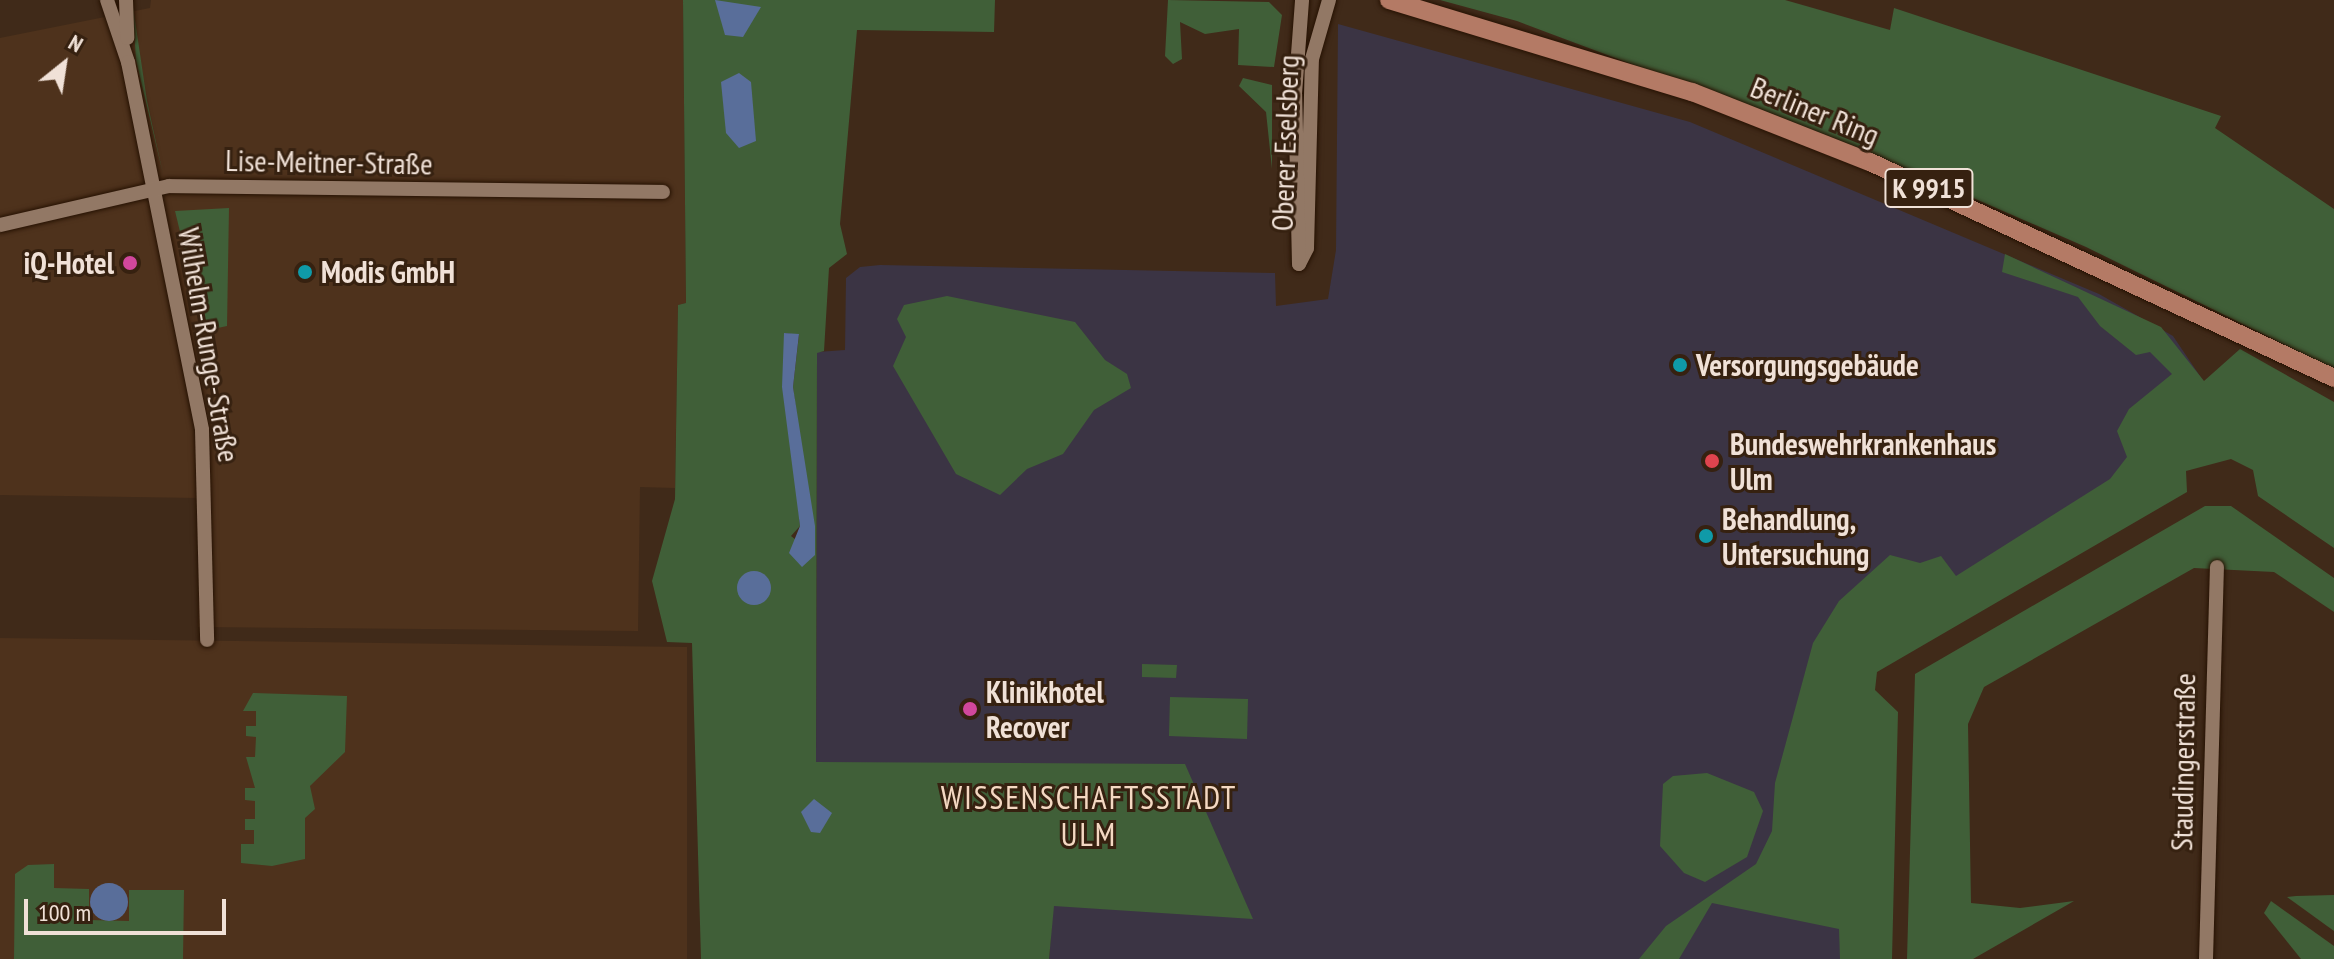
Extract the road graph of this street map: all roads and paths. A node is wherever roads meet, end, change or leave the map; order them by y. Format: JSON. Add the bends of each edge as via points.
{"nodes":[{"id":1,"x":97,"y":0,"type":"edge"},
{"id":2,"x":107,"y":0,"type":"edge"},
{"id":3,"x":126,"y":0,"type":"edge"},
{"id":4,"x":1291,"y":0,"type":"edge"},
{"id":5,"x":1302,"y":0,"type":"edge"},
{"id":6,"x":1329,"y":0,"type":"edge"},
{"id":7,"x":1389,"y":0,"type":"edge"},
{"id":8,"x":114,"y":16,"type":"junction"},
{"id":9,"x":1299,"y":18,"type":"junction"},
{"id":10,"x":128,"y":62,"type":"junction"},
{"id":11,"x":154,"y":188,"type":"junction"},
{"id":12,"x":663,"y":192,"type":"dead end"},
{"id":13,"x":0,"y":225,"type":"edge"},
{"id":14,"x":2334,"y":378,"type":"edge"},
{"id":15,"x":2217,"y":567,"type":"dead end"},
{"id":16,"x":207,"y":640,"type":"dead end"},
{"id":17,"x":2206,"y":959,"type":"edge"}],
"edges":[{"from":1,"to":8,"type":"street","name":"Wilhelm-Runge-Straße"},
{"from":2,"to":8,"type":"street","name":"Wilhelm-Runge-Straße"},
{"from":3,"to":10,"type":"street","name":"Wilhelm-Runge-Straße"},
{"from":4,"to":9,"type":"street"},
{"from":5,"to":9,"type":"street","name":"Oberer Eselsberg"},
{"from":6,"to":9,"type":"street","name":"Oberer Eselsberg","via":[[1312,59],[1307,248],[1299,264]]},
{"from":7,"to":14,"type":"main road","name":"Berliner Ring","number":"K 9915","via":[[1692,92],[1855,156]]},
{"from":8,"to":10,"type":"street","name":"Wilhelm-Runge-Straße"},
{"from":10,"to":11,"type":"street","name":"Wilhelm-Runge-Straße"},
{"from":11,"to":12,"type":"street","name":"Lise-Meitner-Straße"},
{"from":11,"to":13,"type":"street","name":"Lise-Meitner-Straße"},
{"from":11,"to":16,"type":"street","name":"Wilhelm-Runge-Straße","via":[[204,446]]},
{"from":15,"to":17,"type":"street","name":"Staudingerstraße"}]}
